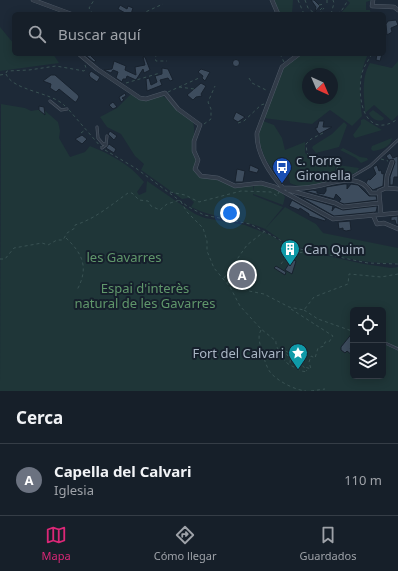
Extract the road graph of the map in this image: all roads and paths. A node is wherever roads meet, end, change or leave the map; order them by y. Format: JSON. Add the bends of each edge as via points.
{"nodes":[{"id":1,"x":33,"y":0,"type":"edge"},
{"id":2,"x":94,"y":0,"type":"edge"},
{"id":3,"x":272,"y":0,"type":"edge"},
{"id":4,"x":298,"y":0,"type":"edge"},
{"id":5,"x":305,"y":0,"type":"edge"},
{"id":6,"x":327,"y":0,"type":"edge"},
{"id":7,"x":333,"y":0,"type":"edge"},
{"id":8,"x":348,"y":0,"type":"edge"},
{"id":9,"x":373,"y":0,"type":"edge"},
{"id":10,"x":327,"y":3,"type":"dead end"},
{"id":11,"x":163,"y":4,"type":"dead end"},
{"id":12,"x":324,"y":4,"type":"dead end"},
{"id":13,"x":319,"y":5,"type":"dead end"},
{"id":14,"x":320,"y":10,"type":"dead end"},
{"id":15,"x":398,"y":10,"type":"edge"},
{"id":16,"x":65,"y":12,"type":"edge"},
{"id":17,"x":91,"y":12,"type":"edge"},
{"id":18,"x":145,"y":12,"type":"edge"},
{"id":19,"x":277,"y":12,"type":"edge"},
{"id":20,"x":303,"y":12,"type":"edge"},
{"id":21,"x":313,"y":12,"type":"edge"},
{"id":22,"x":321,"y":12,"type":"edge"},
{"id":23,"x":332,"y":12,"type":"edge"},
{"id":24,"x":340,"y":12,"type":"edge"},
{"id":25,"x":81,"y":56,"type":"edge"},
{"id":26,"x":156,"y":56,"type":"edge"},
{"id":27,"x":281,"y":56,"type":"edge"},
{"id":28,"x":296,"y":56,"type":"edge"},
{"id":29,"x":371,"y":56,"type":"edge"},
{"id":30,"x":84,"y":59,"type":"junction"},
{"id":31,"x":168,"y":61,"type":"dead end"},
{"id":32,"x":285,"y":64,"type":"junction"},
{"id":33,"x":160,"y":73,"type":"dead end"},
{"id":34,"x":0,"y":74,"type":"edge"},
{"id":35,"x":6,"y":74,"type":"junction"},
{"id":36,"x":198,"y":78,"type":"dead end"},
{"id":37,"x":249,"y":78,"type":"dead end"},
{"id":38,"x":12,"y":80,"type":"dead end"},
{"id":39,"x":119,"y":83,"type":"junction"},
{"id":40,"x":215,"y":86,"type":"dead end"},
{"id":41,"x":179,"y":87,"type":"junction"},
{"id":42,"x":194,"y":89,"type":"dead end"},
{"id":43,"x":165,"y":93,"type":"junction"},
{"id":44,"x":272,"y":93,"type":"junction"},
{"id":45,"x":50,"y":101,"type":"dead end"},
{"id":46,"x":267,"y":104,"type":"junction"},
{"id":47,"x":67,"y":109,"type":"dead end"},
{"id":48,"x":398,"y":119,"type":"edge"},
{"id":49,"x":238,"y":123,"type":"dead end"},
{"id":50,"x":200,"y":126,"type":"junction"},
{"id":51,"x":97,"y":127,"type":"dead end"},
{"id":52,"x":81,"y":133,"type":"dead end"},
{"id":53,"x":323,"y":133,"type":"dead end"},
{"id":54,"x":107,"y":136,"type":"dead end"},
{"id":55,"x":398,"y":140,"type":"edge"},
{"id":56,"x":106,"y":144,"type":"junction"},
{"id":57,"x":102,"y":148,"type":"junction"},
{"id":58,"x":378,"y":159,"type":"junction"},
{"id":59,"x":392,"y":162,"type":"joint"},
{"id":60,"x":348,"y":179,"type":"junction"},
{"id":61,"x":336,"y":182,"type":"junction"},
{"id":62,"x":386,"y":188,"type":"junction"},
{"id":63,"x":282,"y":189,"type":"junction"},
{"id":64,"x":398,"y":189,"type":"edge"},
{"id":65,"x":169,"y":192,"type":"junction"},
{"id":66,"x":378,"y":193,"type":"junction"},
{"id":67,"x":180,"y":200,"type":"junction"},
{"id":68,"x":379,"y":203,"type":"junction"},
{"id":69,"x":398,"y":213,"type":"edge"},
{"id":70,"x":380,"y":214,"type":"junction"},
{"id":71,"x":373,"y":215,"type":"junction"},
{"id":72,"x":398,"y":229,"type":"edge"},
{"id":73,"x":265,"y":231,"type":"junction"},
{"id":74,"x":65,"y":238,"type":"junction"},
{"id":75,"x":316,"y":252,"type":"junction"},
{"id":76,"x":0,"y":259,"type":"edge"},
{"id":77,"x":281,"y":264,"type":"dead end"},
{"id":78,"x":398,"y":264,"type":"edge"},
{"id":79,"x":398,"y":274,"type":"edge"},
{"id":80,"x":224,"y":278,"type":"junction"},
{"id":81,"x":227,"y":282,"type":"junction"},
{"id":82,"x":77,"y":290,"type":"dead end"},
{"id":83,"x":289,"y":307,"type":"junction"},
{"id":84,"x":304,"y":310,"type":"junction"},
{"id":85,"x":261,"y":329,"type":"junction"},
{"id":86,"x":350,"y":329,"type":"edge"},
{"id":87,"x":385,"y":343,"type":"edge"},
{"id":88,"x":398,"y":349,"type":"edge"},
{"id":89,"x":280,"y":351,"type":"junction"},
{"id":90,"x":291,"y":360,"type":"junction"},
{"id":91,"x":289,"y":363,"type":"junction"},
{"id":92,"x":305,"y":367,"type":"junction"},
{"id":93,"x":325,"y":389,"type":"dead end"},
{"id":94,"x":306,"y":391,"type":"edge"},
{"id":95,"x":311,"y":391,"type":"edge"}],
"edges":[{"from":1,"to":16,"type":"street"},
{"from":2,"to":17,"type":"path","via":[[89,9]]},
{"from":3,"to":19,"type":"street"},
{"from":4,"to":20,"type":"path"},
{"from":5,"to":21,"type":"path"},
{"from":6,"to":10,"type":"path"},
{"from":7,"to":23,"type":"path"},
{"from":8,"to":24,"type":"path"},
{"from":9,"to":15,"type":"street","via":[[372,6],[394,7]]},
{"from":11,"to":18,"type":"path"},
{"from":12,"to":13,"type":"path"},
{"from":14,"to":22,"type":"path","via":[[324,8]]},
{"from":25,"to":30,"type":"street"},
{"from":26,"to":31,"type":"path","via":[[156,61]]},
{"from":27,"to":32,"type":"path"},
{"from":28,"to":32,"type":"street"},
{"from":29,"to":48,"type":"path","via":[[361,77],[364,114],[370,121],[381,126],[387,126]]},
{"from":30,"to":35,"type":"path","via":[[84,71],[56,66],[7,71]]},
{"from":30,"to":39,"type":"street"},
{"from":32,"to":44,"type":"street"},
{"from":33,"to":39,"type":"path","via":[[124,84]]},
{"from":34,"to":35,"type":"path"},
{"from":35,"to":38,"type":"path"},
{"from":36,"to":41,"type":"path"},
{"from":37,"to":44,"type":"path","via":[[251,83]]},
{"from":39,"to":43,"type":"street","via":[[143,99]]},
{"from":40,"to":50,"type":"path","via":[[208,102],[211,119]]},
{"from":41,"to":42,"type":"path"},
{"from":41,"to":43,"type":"path"},
{"from":43,"to":50,"type":"street","via":[[178,109]]},
{"from":44,"to":46,"type":"street"},
{"from":45,"to":47,"type":"lane","via":[[61,110]]},
{"from":46,"to":49,"type":"path","via":[[260,105]]},
{"from":46,"to":63,"type":"street","via":[[257,131],[257,140],[266,165]]},
{"from":50,"to":63,"type":"street","via":[[194,141],[194,151],[198,160],[195,169],[198,174],[220,179],[235,186],[261,183]]},
{"from":51,"to":56,"type":"lane","via":[[99,141]]},
{"from":52,"to":57,"type":"path","via":[[85,129]]},
{"from":53,"to":61,"type":"path","via":[[306,144],[307,153],[338,164]]},
{"from":54,"to":56,"type":"lane"},
{"from":55,"to":58,"type":"lane"},
{"from":56,"to":57,"type":"lane"},
{"from":57,"to":65,"type":"path"},
{"from":58,"to":59,"type":"path"},
{"from":58,"to":60,"type":"lane"},
{"from":59,"to":62,"type":"street"},
{"from":60,"to":61,"type":"street"},
{"from":60,"to":66,"type":"street","via":[[364,184],[372,193]]},
{"from":61,"to":63,"type":"street","via":[[309,188]]},
{"from":62,"to":64,"type":"street"},
{"from":62,"to":66,"type":"street"},
{"from":63,"to":65,"type":"path","via":[[277,196],[271,192],[241,191],[199,202],[185,195]]},
{"from":63,"to":68,"type":"street","via":[[343,207]]},
{"from":63,"to":71,"type":"street","via":[[333,219]]},
{"from":65,"to":67,"type":"path"},
{"from":66,"to":68,"type":"street"},
{"from":67,"to":73,"type":"path","via":[[204,215],[243,222]]},
{"from":67,"to":74,"type":"path","via":[[167,204],[160,210],[151,206],[148,201],[139,200],[128,193],[94,218],[75,225]]},
{"from":67,"to":80,"type":"path","via":[[202,228],[214,268]]},
{"from":68,"to":70,"type":"street"},
{"from":69,"to":70,"type":"street"},
{"from":70,"to":71,"type":"street"},
{"from":71,"to":72,"type":"street","via":[[377,224],[384,223]]},
{"from":73,"to":75,"type":"path","via":[[291,246]]},
{"from":73,"to":80,"type":"path","via":[[247,245]]},
{"from":74,"to":76,"type":"path","via":[[48,245],[42,243],[15,248],[5,259]]},
{"from":74,"to":82,"type":"path","via":[[80,254],[83,264],[82,280]]},
{"from":75,"to":77,"type":"path","via":[[289,254]]},
{"from":75,"to":78,"type":"path","via":[[368,263]]},
{"from":79,"to":84,"type":"path","via":[[381,277],[349,274],[348,284],[314,297]]},
{"from":80,"to":81,"type":"path"},
{"from":81,"to":83,"type":"path","via":[[264,294]]},
{"from":81,"to":85,"type":"path","via":[[240,306]]},
{"from":83,"to":84,"type":"path"},
{"from":83,"to":92,"type":"path","via":[[333,336],[329,342],[318,348],[316,357],[311,356],[310,369]]},
{"from":84,"to":86,"type":"path","via":[[318,319]]},
{"from":85,"to":89,"type":"path","via":[[276,341],[275,345]]},
{"from":85,"to":94,"type":"path","via":[[258,334],[259,341],[269,371],[289,385]]},
{"from":87,"to":88,"type":"lane"},
{"from":89,"to":90,"type":"path","via":[[286,353]]},
{"from":89,"to":90,"type":"path","via":[[284,350],[290,354]]},
{"from":89,"to":91,"type":"path"},
{"from":90,"to":91,"type":"path"},
{"from":90,"to":92,"type":"path"},
{"from":91,"to":92,"type":"path","via":[[301,371],[308,372]]},
{"from":93,"to":95,"type":"path"}]}
